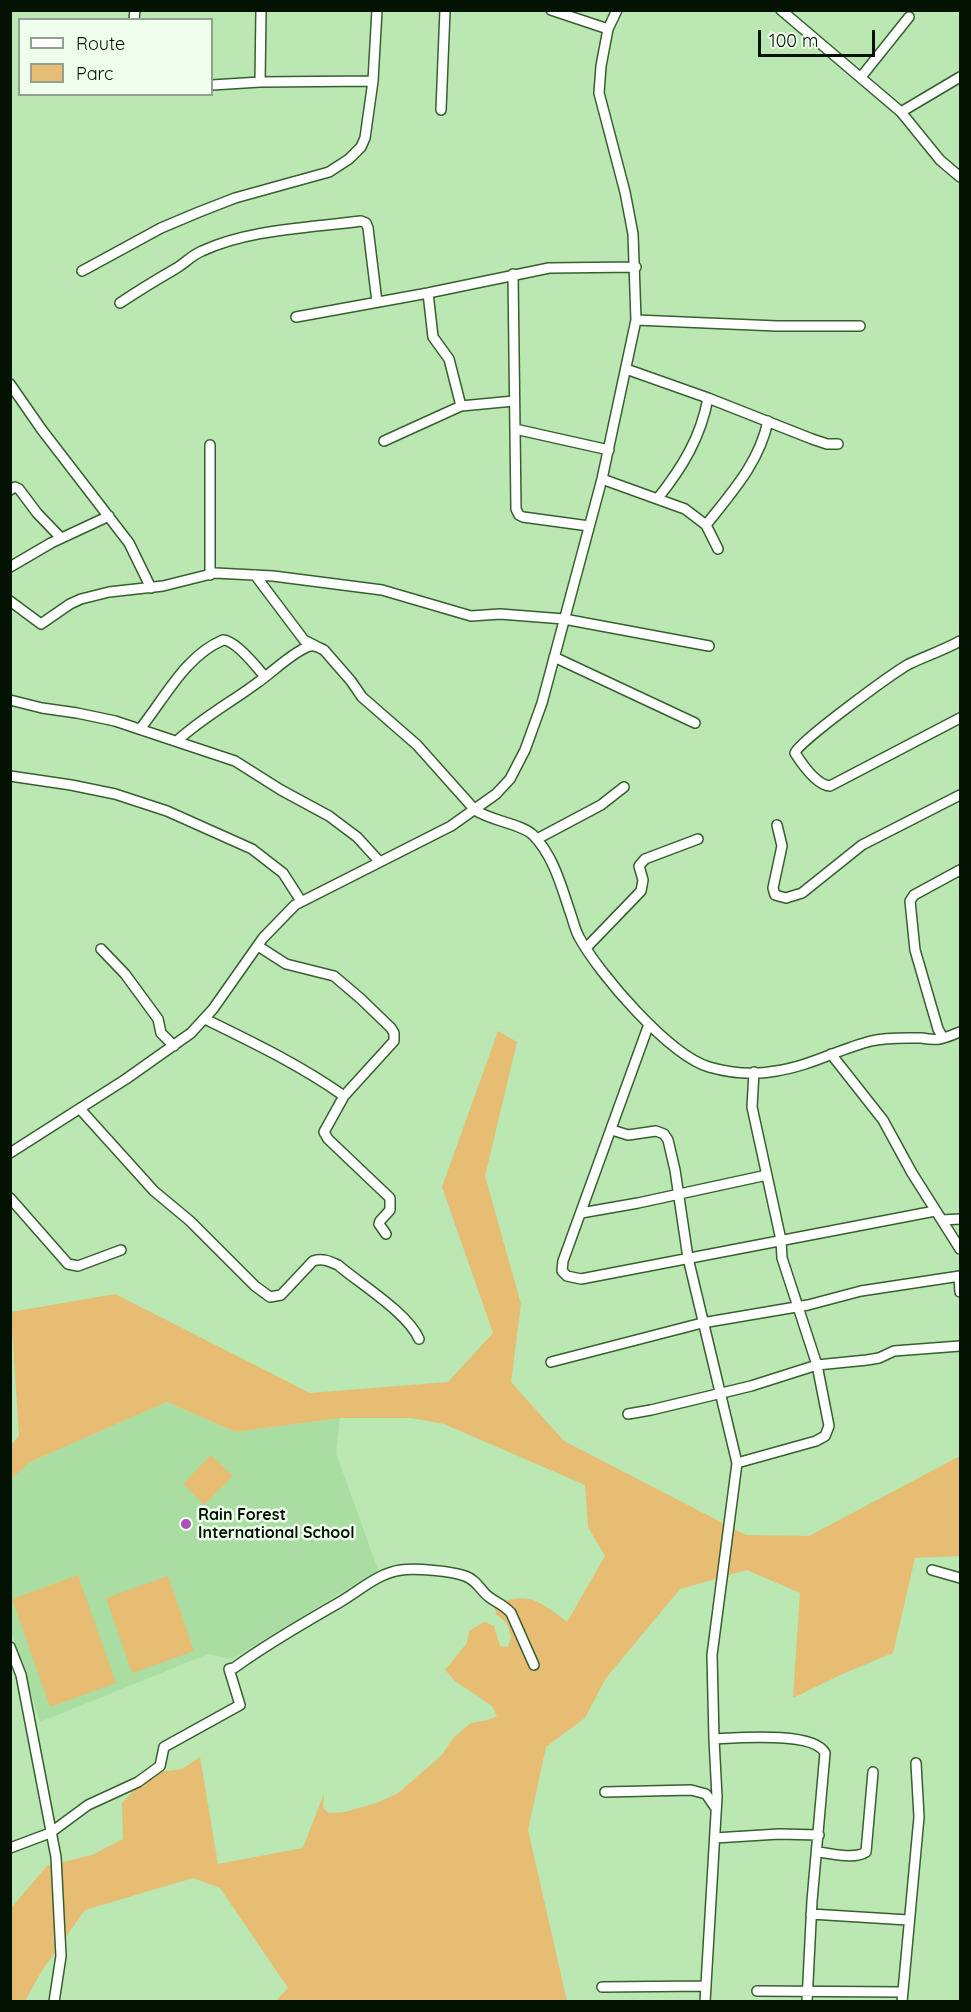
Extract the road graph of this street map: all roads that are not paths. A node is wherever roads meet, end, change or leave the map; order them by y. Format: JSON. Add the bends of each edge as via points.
{"nodes":[{"id":1,"x":261,"y":10,"type":"edge"},
{"id":2,"x":377,"y":10,"type":"edge"},
{"id":3,"x":445,"y":10,"type":"edge"},
{"id":4,"x":551,"y":10,"type":"edge"},
{"id":5,"x":618,"y":10,"type":"edge"},
{"id":6,"x":781,"y":10,"type":"edge"},
{"id":7,"x":909,"y":17,"type":"dead end"},
{"id":8,"x":608,"y":29,"type":"junction"},
{"id":9,"x":861,"y":77,"type":"junction"},
{"id":10,"x":960,"y":77,"type":"edge"},
{"id":11,"x":260,"y":81,"type":"junction"},
{"id":12,"x":373,"y":81,"type":"junction"},
{"id":13,"x":213,"y":85,"type":"edge"},
{"id":14,"x":441,"y":110,"type":"dead end"},
{"id":15,"x":901,"y":112,"type":"junction"},
{"id":16,"x":960,"y":177,"type":"edge"},
{"id":17,"x":636,"y":267,"type":"junction"},
{"id":18,"x":82,"y":271,"type":"dead end"},
{"id":19,"x":513,"y":274,"type":"junction"},
{"id":20,"x":428,"y":293,"type":"junction"},
{"id":21,"x":377,"y":302,"type":"junction"},
{"id":22,"x":120,"y":303,"type":"dead end"},
{"id":23,"x":296,"y":317,"type":"dead end"},
{"id":24,"x":636,"y":320,"type":"junction"},
{"id":25,"x":860,"y":326,"type":"dead end"},
{"id":26,"x":626,"y":369,"type":"junction"},
{"id":27,"x":10,"y":384,"type":"edge"},
{"id":28,"x":14,"y":396,"type":"edge"},
{"id":29,"x":708,"y":398,"type":"junction"},
{"id":30,"x":514,"y":401,"type":"junction"},
{"id":31,"x":461,"y":406,"type":"junction"},
{"id":32,"x":768,"y":421,"type":"junction"},
{"id":33,"x":515,"y":429,"type":"junction"},
{"id":34,"x":384,"y":441,"type":"dead end"},
{"id":35,"x":838,"y":444,"type":"dead end"},
{"id":36,"x":210,"y":445,"type":"dead end"},
{"id":37,"x":609,"y":450,"type":"junction"},
{"id":38,"x":602,"y":479,"type":"junction"},
{"id":39,"x":10,"y":490,"type":"edge"},
{"id":40,"x":658,"y":498,"type":"junction"},
{"id":41,"x":109,"y":516,"type":"junction"},
{"id":42,"x":706,"y":525,"type":"junction"},
{"id":43,"x":589,"y":526,"type":"junction"},
{"id":44,"x":61,"y":538,"type":"junction"},
{"id":45,"x":718,"y":549,"type":"dead end"},
{"id":46,"x":10,"y":567,"type":"edge"},
{"id":47,"x":210,"y":575,"type":"junction"},
{"id":48,"x":255,"y":575,"type":"junction"},
{"id":49,"x":150,"y":588,"type":"junction"},
{"id":50,"x":10,"y":600,"type":"edge"},
{"id":51,"x":564,"y":619,"type":"junction"},
{"id":52,"x":960,"y":641,"type":"edge"},
{"id":53,"x":316,"y":646,"type":"junction"},
{"id":54,"x":709,"y":646,"type":"dead end"},
{"id":55,"x":554,"y":657,"type":"junction"},
{"id":56,"x":266,"y":677,"type":"junction"},
{"id":57,"x":10,"y":700,"type":"edge"},
{"id":58,"x":960,"y":718,"type":"edge"},
{"id":59,"x":695,"y":723,"type":"dead end"},
{"id":60,"x":140,"y":729,"type":"junction"},
{"id":61,"x":177,"y":741,"type":"junction"},
{"id":62,"x":10,"y":776,"type":"edge"},
{"id":63,"x":624,"y":787,"type":"dead end"},
{"id":64,"x":960,"y":795,"type":"edge"},
{"id":65,"x":475,"y":810,"type":"junction"},
{"id":66,"x":777,"y":825,"type":"dead end"},
{"id":67,"x":537,"y":839,"type":"junction"},
{"id":68,"x":698,"y":839,"type":"dead end"},
{"id":69,"x":380,"y":861,"type":"junction"},
{"id":70,"x":960,"y":870,"type":"edge"},
{"id":71,"x":301,"y":901,"type":"junction"},
{"id":72,"x":258,"y":946,"type":"junction"},
{"id":73,"x":586,"y":948,"type":"junction"},
{"id":74,"x":101,"y":950,"type":"dead end"},
{"id":75,"x":205,"y":1019,"type":"junction"},
{"id":76,"x":649,"y":1024,"type":"junction"},
{"id":77,"x":960,"y":1032,"type":"edge"},
{"id":78,"x":943,"y":1038,"type":"junction"},
{"id":79,"x":174,"y":1046,"type":"junction"},
{"id":80,"x":831,"y":1054,"type":"junction"},
{"id":81,"x":754,"y":1072,"type":"junction"},
{"id":82,"x":344,"y":1096,"type":"junction"},
{"id":83,"x":80,"y":1109,"type":"junction"},
{"id":84,"x":612,"y":1130,"type":"junction"},
{"id":85,"x":10,"y":1153,"type":"edge"},
{"id":86,"x":767,"y":1175,"type":"junction"},
{"id":87,"x":678,"y":1194,"type":"junction"},
{"id":88,"x":10,"y":1198,"type":"edge"},
{"id":89,"x":935,"y":1211,"type":"junction"},
{"id":90,"x":581,"y":1213,"type":"junction"},
{"id":91,"x":960,"y":1219,"type":"edge"},
{"id":92,"x":942,"y":1220,"type":"junction"},
{"id":93,"x":386,"y":1234,"type":"dead end"},
{"id":94,"x":781,"y":1240,"type":"junction"},
{"id":95,"x":960,"y":1249,"type":"edge"},
{"id":96,"x":121,"y":1250,"type":"dead end"},
{"id":97,"x":688,"y":1258,"type":"junction"},
{"id":98,"x":960,"y":1277,"type":"edge"},
{"id":99,"x":960,"y":1292,"type":"edge"},
{"id":100,"x":797,"y":1306,"type":"junction"},
{"id":101,"x":702,"y":1323,"type":"junction"},
{"id":102,"x":418,"y":1339,"type":"dead end"},
{"id":103,"x":960,"y":1346,"type":"edge"},
{"id":104,"x":551,"y":1362,"type":"dead end"},
{"id":105,"x":817,"y":1365,"type":"junction"},
{"id":106,"x":721,"y":1393,"type":"junction"},
{"id":107,"x":628,"y":1413,"type":"dead end"},
{"id":108,"x":737,"y":1463,"type":"junction"},
{"id":109,"x":932,"y":1570,"type":"dead end"},
{"id":110,"x":960,"y":1578,"type":"edge"},
{"id":111,"x":10,"y":1647,"type":"edge"},
{"id":112,"x":534,"y":1665,"type":"dead end"},
{"id":113,"x":714,"y":1739,"type":"junction"},
{"id":114,"x":916,"y":1763,"type":"dead end"},
{"id":115,"x":873,"y":1772,"type":"dead end"},
{"id":116,"x":605,"y":1792,"type":"dead end"},
{"id":117,"x":716,"y":1809,"type":"junction"},
{"id":118,"x":50,"y":1833,"type":"junction"},
{"id":119,"x":819,"y":1835,"type":"junction"},
{"id":120,"x":715,"y":1838,"type":"junction"},
{"id":121,"x":10,"y":1848,"type":"edge"},
{"id":122,"x":817,"y":1852,"type":"junction"},
{"id":123,"x":811,"y":1914,"type":"junction"},
{"id":124,"x":908,"y":1920,"type":"junction"},
{"id":125,"x":602,"y":1986,"type":"dead end"},
{"id":126,"x":706,"y":1986,"type":"junction"},
{"id":127,"x":757,"y":1991,"type":"dead end"},
{"id":128,"x":807,"y":1996,"type":"edge"},
{"id":129,"x":902,"y":1997,"type":"edge"},
{"id":130,"x":54,"y":2001,"type":"edge"},
{"id":131,"x":705,"y":2001,"type":"edge"}],
"edges":[{"from":1,"to":11,"type":"street"},
{"from":2,"to":12,"type":"street"},
{"from":3,"to":14,"type":"street"},
{"from":4,"to":8,"type":"street"},
{"from":5,"to":8,"type":"street"},
{"from":6,"to":9,"type":"street"},
{"from":7,"to":9,"type":"street"},
{"from":8,"to":17,"type":"street","via":[[599,93],[625,192]]},
{"from":9,"to":15,"type":"street"},
{"from":10,"to":15,"type":"street"},
{"from":11,"to":12,"type":"street"},
{"from":11,"to":13,"type":"street"},
{"from":12,"to":18,"type":"street","via":[[365,138],[349,159],[329,172],[199,212]]},
{"from":15,"to":16,"type":"street","via":[[940,160]]},
{"from":17,"to":19,"type":"street","via":[[549,268]]},
{"from":17,"to":24,"type":"street"},
{"from":19,"to":20,"type":"street"},
{"from":19,"to":30,"type":"street"},
{"from":20,"to":21,"type":"street"},
{"from":20,"to":31,"type":"street","via":[[433,337],[449,359]]},
{"from":21,"to":22,"type":"street","via":[[368,228],[361,221],[224,242],[199,252]]},
{"from":21,"to":23,"type":"street"},
{"from":24,"to":25,"type":"street"},
{"from":24,"to":26,"type":"street"},
{"from":26,"to":29,"type":"street"},
{"from":26,"to":37,"type":"street"},
{"from":27,"to":28,"type":"street"},
{"from":28,"to":41,"type":"street"},
{"from":29,"to":32,"type":"street"},
{"from":29,"to":40,"type":"street","via":[[693,447]]},
{"from":30,"to":31,"type":"street"},
{"from":30,"to":33,"type":"street"},
{"from":31,"to":34,"type":"street"},
{"from":32,"to":35,"type":"street","via":[[827,444]]},
{"from":32,"to":42,"type":"street","via":[[763,442],[746,476]]},
{"from":33,"to":37,"type":"street"},
{"from":33,"to":43,"type":"street","via":[[519,515]]},
{"from":36,"to":47,"type":"street"},
{"from":37,"to":38,"type":"street"},
{"from":38,"to":40,"type":"street"},
{"from":38,"to":43,"type":"street"},
{"from":39,"to":44,"type":"street","via":[[19,489]]},
{"from":40,"to":42,"type":"street","via":[[685,509]]},
{"from":41,"to":44,"type":"street"},
{"from":41,"to":49,"type":"street","via":[[129,543]]},
{"from":42,"to":45,"type":"street"},
{"from":43,"to":51,"type":"street"},
{"from":44,"to":46,"type":"street"},
{"from":47,"to":48,"type":"street"},
{"from":47,"to":49,"type":"street"},
{"from":48,"to":51,"type":"street","via":[[382,590],[471,616]]},
{"from":48,"to":53,"type":"street","via":[[304,640]]},
{"from":49,"to":50,"type":"street","via":[[81,599],[41,624]]},
{"from":51,"to":54,"type":"street"},
{"from":51,"to":55,"type":"street"},
{"from":52,"to":58,"type":"street","via":[[900,670],[826,724],[795,753],[819,782],[830,786]]},
{"from":53,"to":56,"type":"street","via":[[308,647]]},
{"from":53,"to":65,"type":"street","via":[[324,650],[372,708],[417,745]]},
{"from":55,"to":59,"type":"street"},
{"from":55,"to":65,"type":"street","via":[[525,750],[510,779]]},
{"from":56,"to":60,"type":"street","via":[[228,640],[218,642],[185,668]]},
{"from":56,"to":61,"type":"street","via":[[207,715]]},
{"from":57,"to":60,"type":"street"},
{"from":60,"to":61,"type":"street"},
{"from":61,"to":69,"type":"street","via":[[235,761],[330,816]]},
{"from":62,"to":71,"type":"street","via":[[115,794],[167,810],[252,849],[283,873]]},
{"from":63,"to":67,"type":"street","via":[[602,805]]},
{"from":64,"to":66,"type":"street","via":[[879,835],[809,889],[786,898],[775,895],[772,888],[782,846]]},
{"from":65,"to":67,"type":"street","via":[[530,832]]},
{"from":65,"to":69,"type":"street"},
{"from":67,"to":73,"type":"street","via":[[557,871],[578,936]]},
{"from":68,"to":73,"type":"street","via":[[641,862],[642,891]]},
{"from":69,"to":71,"type":"street"},
{"from":70,"to":78,"type":"street","via":[[910,901],[915,950]]},
{"from":71,"to":72,"type":"street"},
{"from":72,"to":75,"type":"street"},
{"from":72,"to":82,"type":"street","via":[[286,964],[334,976],[391,1028],[394,1041]]},
{"from":73,"to":76,"type":"street"},
{"from":74,"to":79,"type":"street","via":[[125,974],[158,1019],[160,1033]]},
{"from":75,"to":79,"type":"street"},
{"from":75,"to":82,"type":"street","via":[[289,1060]]},
{"from":76,"to":81,"type":"street","via":[[708,1067]]},
{"from":76,"to":84,"type":"street"},
{"from":77,"to":78,"type":"street"},
{"from":78,"to":80,"type":"street","via":[[873,1040]]},
{"from":79,"to":83,"type":"street"},
{"from":80,"to":81,"type":"street","via":[[776,1071]]},
{"from":80,"to":89,"type":"street","via":[[883,1120]]},
{"from":81,"to":86,"type":"street","via":[[752,1107]]},
{"from":82,"to":93,"type":"street","via":[[324,1135],[386,1191],[390,1210],[379,1224]]},
{"from":83,"to":85,"type":"street"},
{"from":83,"to":102,"type":"street","via":[[154,1191],[270,1298],[281,1295],[313,1261],[329,1260],[395,1311]]},
{"from":84,"to":87,"type":"street","via":[[628,1135],[656,1131],[664,1134]]},
{"from":84,"to":90,"type":"street"},
{"from":86,"to":87,"type":"street"},
{"from":86,"to":94,"type":"street"},
{"from":87,"to":90,"type":"street"},
{"from":87,"to":97,"type":"street"},
{"from":88,"to":96,"type":"street","via":[[68,1264],[78,1266]]},
{"from":89,"to":92,"type":"street"},
{"from":89,"to":94,"type":"street"},
{"from":90,"to":97,"type":"street","via":[[563,1262],[562,1271],[567,1276],[581,1279]]},
{"from":91,"to":92,"type":"street"},
{"from":92,"to":95,"type":"street"},
{"from":94,"to":97,"type":"street"},
{"from":94,"to":100,"type":"street","via":[[782,1258]]},
{"from":97,"to":101,"type":"street"},
{"from":98,"to":99,"type":"street"},
{"from":98,"to":100,"type":"street","via":[[861,1291]]},
{"from":100,"to":101,"type":"street"},
{"from":100,"to":105,"type":"street"},
{"from":101,"to":104,"type":"street"},
{"from":101,"to":106,"type":"street"},
{"from":103,"to":105,"type":"street","via":[[894,1351],[879,1358]]},
{"from":105,"to":106,"type":"street"},
{"from":105,"to":108,"type":"street","via":[[829,1426],[825,1436]]},
{"from":106,"to":107,"type":"street"},
{"from":106,"to":108,"type":"street"},
{"from":108,"to":113,"type":"street","via":[[712,1655]]},
{"from":109,"to":110,"type":"street"},
{"from":111,"to":118,"type":"street"},
{"from":112,"to":118,"type":"street","via":[[511,1613],[484,1593],[473,1579],[456,1573],[392,1573],[229,1668],[240,1705],[164,1747],[160,1766],[151,1773],[88,1805]]},
{"from":113,"to":117,"type":"street"},
{"from":113,"to":119,"type":"street","via":[[761,1737],[804,1741],[822,1747],[825,1759]]},
{"from":114,"to":124,"type":"street","via":[[919,1817]]},
{"from":115,"to":122,"type":"street","via":[[866,1852],[853,1856]]},
{"from":116,"to":117,"type":"street","via":[[690,1790],[706,1794]]},
{"from":117,"to":120,"type":"street"},
{"from":118,"to":121,"type":"street"},
{"from":118,"to":130,"type":"street","via":[[56,1857],[60,1956]]},
{"from":119,"to":120,"type":"street"},
{"from":119,"to":122,"type":"street"},
{"from":120,"to":126,"type":"street"},
{"from":122,"to":123,"type":"street"},
{"from":123,"to":124,"type":"street"},
{"from":123,"to":128,"type":"street"},
{"from":124,"to":129,"type":"street"},
{"from":125,"to":126,"type":"street"},
{"from":126,"to":131,"type":"street"},
{"from":127,"to":128,"type":"street"},
{"from":128,"to":129,"type":"street"}]}
